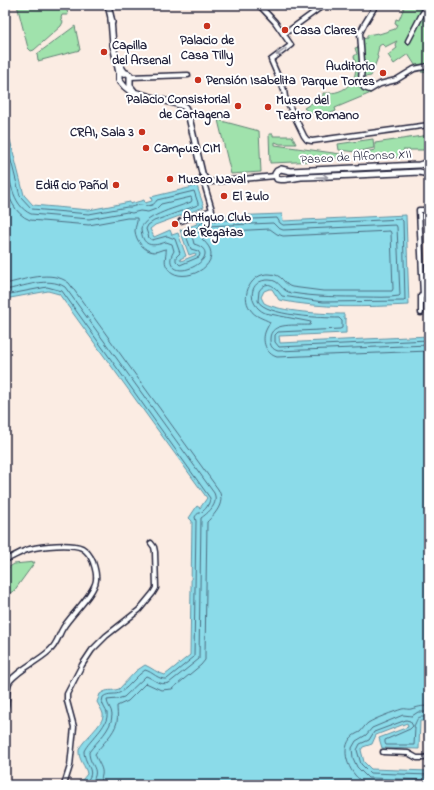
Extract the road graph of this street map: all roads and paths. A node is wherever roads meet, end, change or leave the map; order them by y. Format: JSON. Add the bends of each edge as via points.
{"nodes":[{"id":1,"x":108,"y":5,"type":"edge"},
{"id":2,"x":259,"y":5,"type":"edge"},
{"id":3,"x":376,"y":5,"type":"edge"},
{"id":4,"x":428,"y":5,"type":"edge"},
{"id":5,"x":322,"y":6,"type":"edge"},
{"id":6,"x":112,"y":19,"type":"junction"},
{"id":7,"x":284,"y":34,"type":"junction"},
{"id":8,"x":408,"y":41,"type":"dead end"},
{"id":9,"x":429,"y":66,"type":"edge"},
{"id":10,"x":125,"y":72,"type":"junction"},
{"id":11,"x":188,"y":75,"type":"dead end"},
{"id":12,"x":130,"y":79,"type":"junction"},
{"id":13,"x":120,"y":80,"type":"junction"},
{"id":14,"x":139,"y":94,"type":"junction"},
{"id":15,"x":429,"y":125,"type":"edge"},
{"id":16,"x":429,"y":162,"type":"edge"},
{"id":17,"x":284,"y":170,"type":"junction"},
{"id":18,"x":202,"y":173,"type":"joint"},
{"id":19,"x":429,"y":174,"type":"edge"},
{"id":20,"x":275,"y":176,"type":"junction"},
{"id":21,"x":207,"y":180,"type":"junction"},
{"id":22,"x":283,"y":180,"type":"junction"},
{"id":23,"x":429,"y":210,"type":"edge"},
{"id":24,"x":182,"y":221,"type":"dead end"},
{"id":25,"x":421,"y":312,"type":"dead end"},
{"id":26,"x":151,"y":543,"type":"dead end"},
{"id":27,"x":5,"y":560,"type":"edge"},
{"id":28,"x":5,"y":710,"type":"edge"},
{"id":29,"x":383,"y":752,"type":"dead end"},
{"id":30,"x":429,"y":756,"type":"edge"},
{"id":31,"x":64,"y":785,"type":"edge"}],
"edges":[{"from":1,"to":6,"type":"main road"},
{"from":2,"to":7,"type":"street"},
{"from":3,"to":9,"type":"street","via":[[360,33],[361,82],[365,89],[370,90],[380,84],[396,80],[414,69]]},
{"from":4,"to":8,"type":"street"},
{"from":5,"to":7,"type":"street"},
{"from":6,"to":10,"type":"main road","via":[[120,65]]},
{"from":6,"to":13,"type":"main road","via":[[113,49]]},
{"from":7,"to":15,"type":"street","one_way":true,"via":[[291,45],[271,60],[308,140]]},
{"from":10,"to":12,"type":"main road"},
{"from":10,"to":13,"type":"main road","via":[[121,74]]},
{"from":11,"to":12,"type":"street"},
{"from":12,"to":13,"type":"main road","via":[[126,84]]},
{"from":12,"to":14,"type":"main road","via":[[131,88]]},
{"from":13,"to":14,"type":"main road","via":[[128,89]]},
{"from":14,"to":18,"type":"main road","via":[[185,107]]},
{"from":16,"to":17,"type":"main road","name":"Paseo de Alfonso XII","via":[[419,165]]},
{"from":16,"to":19,"type":"main road","via":[[425,167]]},
{"from":17,"to":20,"type":"main road","via":[[278,170]]},
{"from":17,"to":22,"type":"main road","via":[[286,176]]},
{"from":18,"to":21,"type":"street"},
{"from":22,"to":19,"type":"main road","name":"Paseo de Alfonso XII","one_way":true,"via":[[419,172]]},
{"from":20,"to":21,"type":"street","via":[[213,182]]},
{"from":20,"to":22,"type":"main road","via":[[278,180]]},
{"from":21,"to":24,"type":"street","via":[[204,183],[212,210]]},
{"from":23,"to":25,"type":"street","via":[[419,210],[423,296]]},
{"from":26,"to":31,"type":"street","via":[[155,552],[156,588],[139,610],[92,650],[67,694],[74,727],[70,766]]},
{"from":27,"to":28,"type":"street","via":[[29,549],[72,546],[81,548],[88,554],[96,576],[92,590],[63,627],[54,646],[10,681]]},
{"from":29,"to":30,"type":"street","via":[[408,753],[417,758]]}]}
